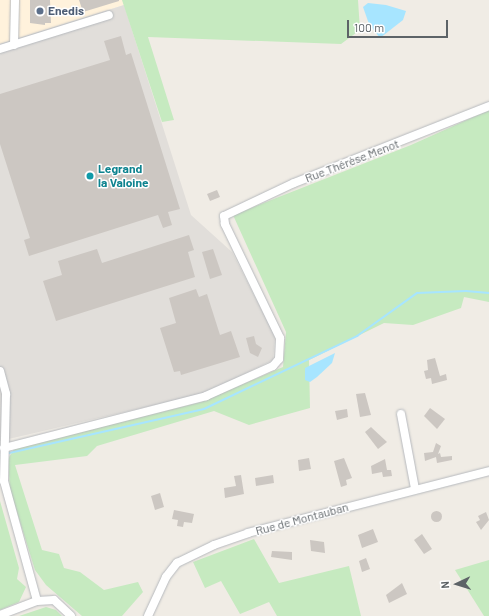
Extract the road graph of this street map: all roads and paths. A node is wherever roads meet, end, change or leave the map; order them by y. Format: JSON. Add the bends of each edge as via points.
{"nodes":[{"id":1,"x":15,"y":0,"type":"edge"},
{"id":2,"x":109,"y":15,"type":"dead end"},
{"id":3,"x":14,"y":45,"type":"junction"},
{"id":4,"x":0,"y":49,"type":"edge"},
{"id":5,"x":489,"y":106,"type":"edge"},
{"id":6,"x":0,"y":371,"type":"edge"},
{"id":7,"x":401,"y":414,"type":"dead end"},
{"id":8,"x":4,"y":448,"type":"junction"},
{"id":9,"x":489,"y":471,"type":"edge"},
{"id":10,"x":415,"y":489,"type":"junction"},
{"id":11,"x":37,"y":601,"type":"junction"},
{"id":12,"x":1,"y":615,"type":"edge"},
{"id":13,"x":71,"y":616,"type":"edge"},
{"id":14,"x":148,"y":616,"type":"edge"}],
"edges":[{"from":1,"to":3,"type":"street"},
{"from":2,"to":3,"type":"street"},
{"from":3,"to":4,"type":"street"},
{"from":5,"to":8,"type":"street","name":"Rue Thérèse Menot","via":[[224,216],[225,224],[280,338],[279,359],[273,366],[206,396]]},
{"from":6,"to":8,"type":"street","via":[[6,394]]},
{"from":7,"to":10,"type":"street"},
{"from":8,"to":11,"type":"street","via":[[4,481]]},
{"from":9,"to":10,"type":"street","name":"Rue de Montauban"},
{"from":10,"to":14,"type":"street","name":"Rue de Montauban","via":[[248,533],[188,557],[177,563],[166,577]]},
{"from":11,"to":12,"type":"street"},
{"from":11,"to":13,"type":"street","via":[[54,600]]}]}
